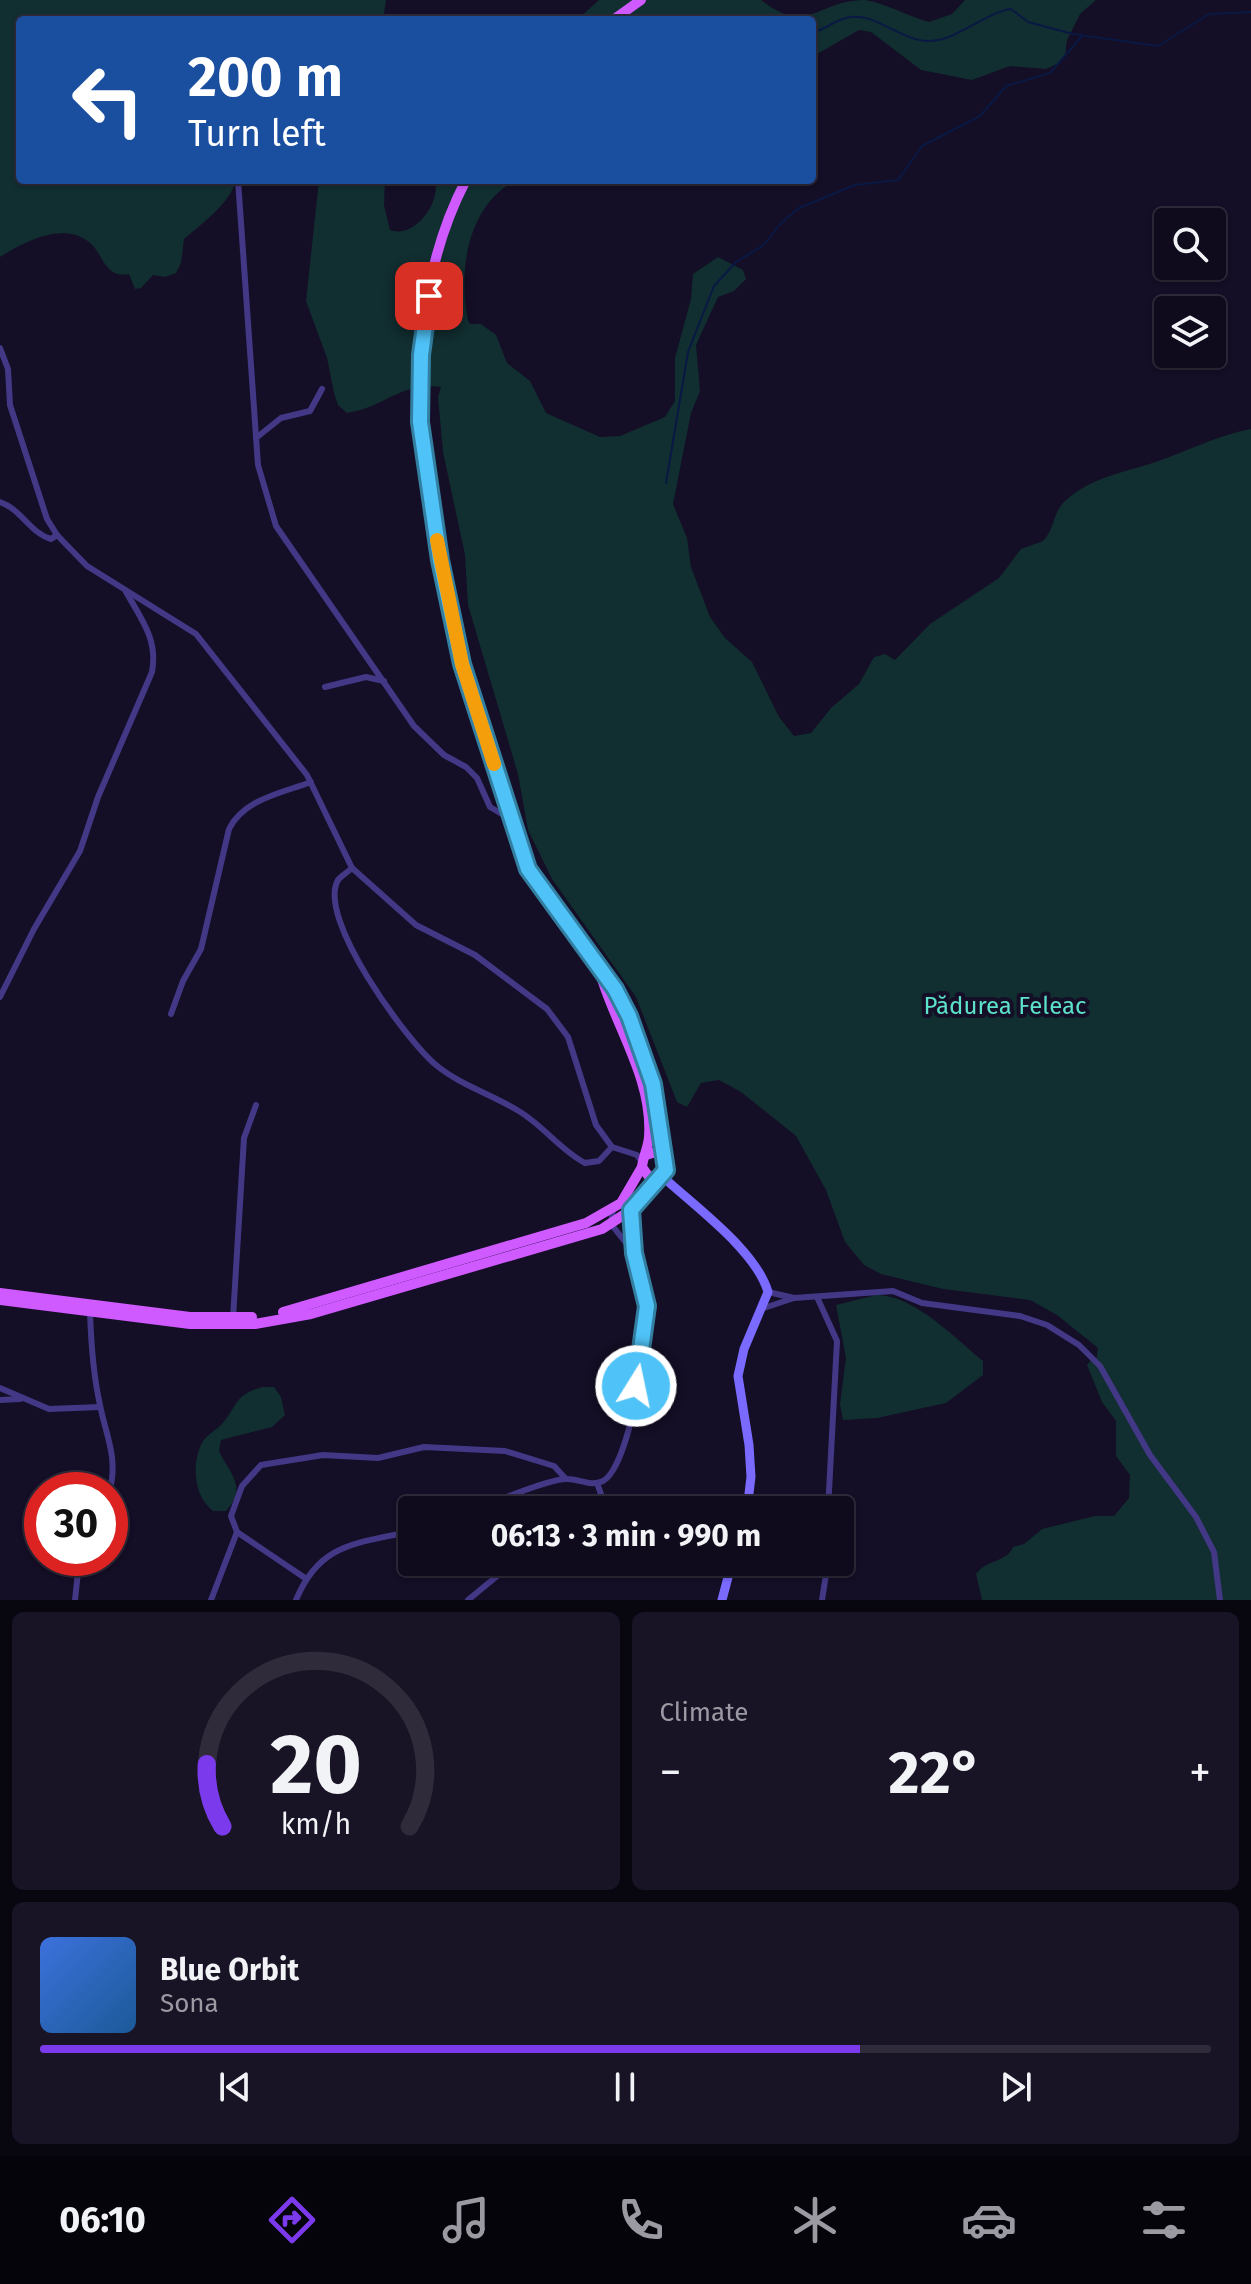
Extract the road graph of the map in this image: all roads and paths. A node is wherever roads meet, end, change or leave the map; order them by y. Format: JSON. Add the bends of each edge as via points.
{"nodes":[{"id":1,"x":641,"y":0,"type":"edge"},
{"id":2,"x":619,"y":16,"type":"edge"},
{"id":3,"x":238,"y":184,"type":"edge"},
{"id":4,"x":464,"y":184,"type":"edge"},
{"id":5,"x":0,"y":348,"type":"edge"},
{"id":6,"x":322,"y":389,"type":"dead end"},
{"id":7,"x":256,"y":438,"type":"junction"},
{"id":8,"x":0,"y":502,"type":"edge"},
{"id":9,"x":57,"y":535,"type":"junction"},
{"id":10,"x":125,"y":589,"type":"junction"},
{"id":11,"x":384,"y":681,"type":"junction"},
{"id":12,"x":325,"y":687,"type":"dead end"},
{"id":13,"x":311,"y":782,"type":"junction"},
{"id":14,"x":510,"y":818,"type":"junction"},
{"id":15,"x":352,"y":868,"type":"junction"},
{"id":16,"x":601,"y":973,"type":"junction"},
{"id":17,"x":0,"y":997,"type":"edge"},
{"id":18,"x":171,"y":1014,"type":"dead end"},
{"id":19,"x":256,"y":1105,"type":"dead end"},
{"id":20,"x":612,"y":1147,"type":"junction"},
{"id":21,"x":665,"y":1158,"type":"junction"},
{"id":22,"x":643,"y":1162,"type":"junction"},
{"id":23,"x":660,"y":1176,"type":"junction"},
{"id":24,"x":613,"y":1209,"type":"junction"},
{"id":25,"x":631,"y":1210,"type":"junction"},
{"id":26,"x":611,"y":1224,"type":"junction"},
{"id":27,"x":634,"y":1253,"type":"junction"},
{"id":28,"x":768,"y":1292,"type":"junction"},
{"id":29,"x":0,"y":1293,"type":"edge"},
{"id":30,"x":817,"y":1297,"type":"junction"},
{"id":31,"x":794,"y":1298,"type":"junction"},
{"id":32,"x":0,"y":1300,"type":"edge"},
{"id":33,"x":764,"y":1308,"type":"junction"},
{"id":34,"x":90,"y":1312,"type":"junction"},
{"id":35,"x":233,"y":1318,"type":"junction"},
{"id":36,"x":0,"y":1388,"type":"edge"},
{"id":37,"x":26,"y":1399,"type":"junction"},
{"id":38,"x":0,"y":1400,"type":"edge"},
{"id":39,"x":100,"y":1407,"type":"junction"},
{"id":40,"x":114,"y":1472,"type":"edge"},
{"id":41,"x":566,"y":1479,"type":"junction"},
{"id":42,"x":597,"y":1483,"type":"junction"},
{"id":43,"x":516,"y":1496,"type":"edge"},
{"id":44,"x":599,"y":1496,"type":"edge"},
{"id":45,"x":747,"y":1496,"type":"edge"},
{"id":46,"x":829,"y":1496,"type":"edge"},
{"id":47,"x":237,"y":1532,"type":"junction"},
{"id":48,"x":398,"y":1534,"type":"edge"},
{"id":49,"x":78,"y":1576,"type":"edge"},
{"id":50,"x":497,"y":1576,"type":"edge"},
{"id":51,"x":728,"y":1576,"type":"edge"},
{"id":52,"x":826,"y":1576,"type":"edge"},
{"id":53,"x":305,"y":1578,"type":"junction"},
{"id":54,"x":75,"y":1600,"type":"edge"},
{"id":55,"x":211,"y":1600,"type":"edge"},
{"id":56,"x":296,"y":1600,"type":"edge"},
{"id":57,"x":468,"y":1600,"type":"edge"},
{"id":58,"x":722,"y":1600,"type":"edge"},
{"id":59,"x":822,"y":1600,"type":"edge"},
{"id":60,"x":1220,"y":1600,"type":"edge"}],
"edges":[{"from":1,"to":2,"type":"main road"},
{"from":3,"to":7,"type":"street"},
{"from":4,"to":14,"type":"main road","via":[[449,219],[429,296],[420,422],[450,612]]},
{"from":5,"to":9,"type":"street","via":[[8,369],[10,405]]},
{"from":6,"to":7,"type":"street","via":[[310,411],[281,418]]},
{"from":7,"to":11,"type":"street","via":[[262,489],[276,526]]},
{"from":8,"to":9,"type":"street","via":[[40,536]]},
{"from":9,"to":10,"type":"street","via":[[87,566]]},
{"from":10,"to":13,"type":"street","via":[[196,634]]},
{"from":10,"to":17,"type":"street","via":[[152,639],[152,672],[80,851]]},
{"from":11,"to":12,"type":"street","via":[[366,677]]},
{"from":11,"to":14,"type":"street","via":[[414,726],[444,755],[466,767],[490,807]]},
{"from":13,"to":15,"type":"street"},
{"from":13,"to":18,"type":"street","via":[[247,805],[236,815],[201,949]]},
{"from":14,"to":16,"type":"main road","via":[[538,886]]},
{"from":15,"to":20,"type":"street","via":[[416,925],[475,955],[547,1009],[568,1037],[596,1125]]},
{"from":15,"to":20,"type":"street","via":[[338,880],[336,902],[360,970],[423,1051],[460,1081],[517,1109],[585,1163],[599,1161]]},
{"from":16,"to":21,"type":"main road","via":[[622,1001],[648,1066]]},
{"from":16,"to":22,"type":"main road","via":[[642,1088],[649,1127]]},
{"from":19,"to":35,"type":"street","via":[[244,1138]]},
{"from":20,"to":22,"type":"street"},
{"from":21,"to":22,"type":"main road","via":[[656,1152]]},
{"from":21,"to":23,"type":"main road","via":[[667,1166]]},
{"from":22,"to":23,"type":"main road","via":[[649,1177]]},
{"from":22,"to":24,"type":"main road","via":[[629,1194]]},
{"from":23,"to":25,"type":"main road"},
{"from":23,"to":28,"type":"street","via":[[746,1255]]},
{"from":24,"to":26,"type":"street"},
{"from":24,"to":35,"type":"main road","via":[[572,1228],[310,1307]]},
{"from":25,"to":26,"type":"main road"},
{"from":25,"to":27,"type":"street"},
{"from":26,"to":27,"type":"street"},
{"from":26,"to":34,"type":"main road","via":[[274,1321],[211,1325]]},
{"from":27,"to":42,"type":"street","via":[[645,1293],[646,1332],[628,1434],[615,1467]]},
{"from":28,"to":31,"type":"street"},
{"from":28,"to":33,"type":"street"},
{"from":29,"to":35,"type":"main road"},
{"from":30,"to":31,"type":"street"},
{"from":30,"to":46,"type":"street","via":[[837,1341]]},
{"from":30,"to":60,"type":"street","via":[[893,1291],[922,1303],[1020,1316],[1079,1345],[1100,1366],[1150,1455],[1196,1517],[1214,1552]]},
{"from":31,"to":33,"type":"street"},
{"from":32,"to":34,"type":"main road"},
{"from":33,"to":45,"type":"street","via":[[744,1349],[738,1376],[749,1445]]},
{"from":34,"to":39,"type":"street"},
{"from":36,"to":37,"type":"street"},
{"from":37,"to":38,"type":"street"},
{"from":37,"to":39,"type":"street","via":[[64,1411]]},
{"from":39,"to":40,"type":"street","via":[[113,1447]]},
{"from":41,"to":42,"type":"street"},
{"from":41,"to":43,"type":"street"},
{"from":41,"to":47,"type":"street","via":[[554,1466],[505,1451],[424,1447],[378,1458],[294,1458],[253,1471],[231,1516]]},
{"from":42,"to":44,"type":"street"},
{"from":47,"to":53,"type":"street"},
{"from":47,"to":55,"type":"street"},
{"from":48,"to":53,"type":"street","via":[[338,1548]]},
{"from":49,"to":54,"type":"street"},
{"from":50,"to":57,"type":"street"},
{"from":51,"to":58,"type":"street"},
{"from":52,"to":59,"type":"street"},
{"from":53,"to":56,"type":"street"}]}
